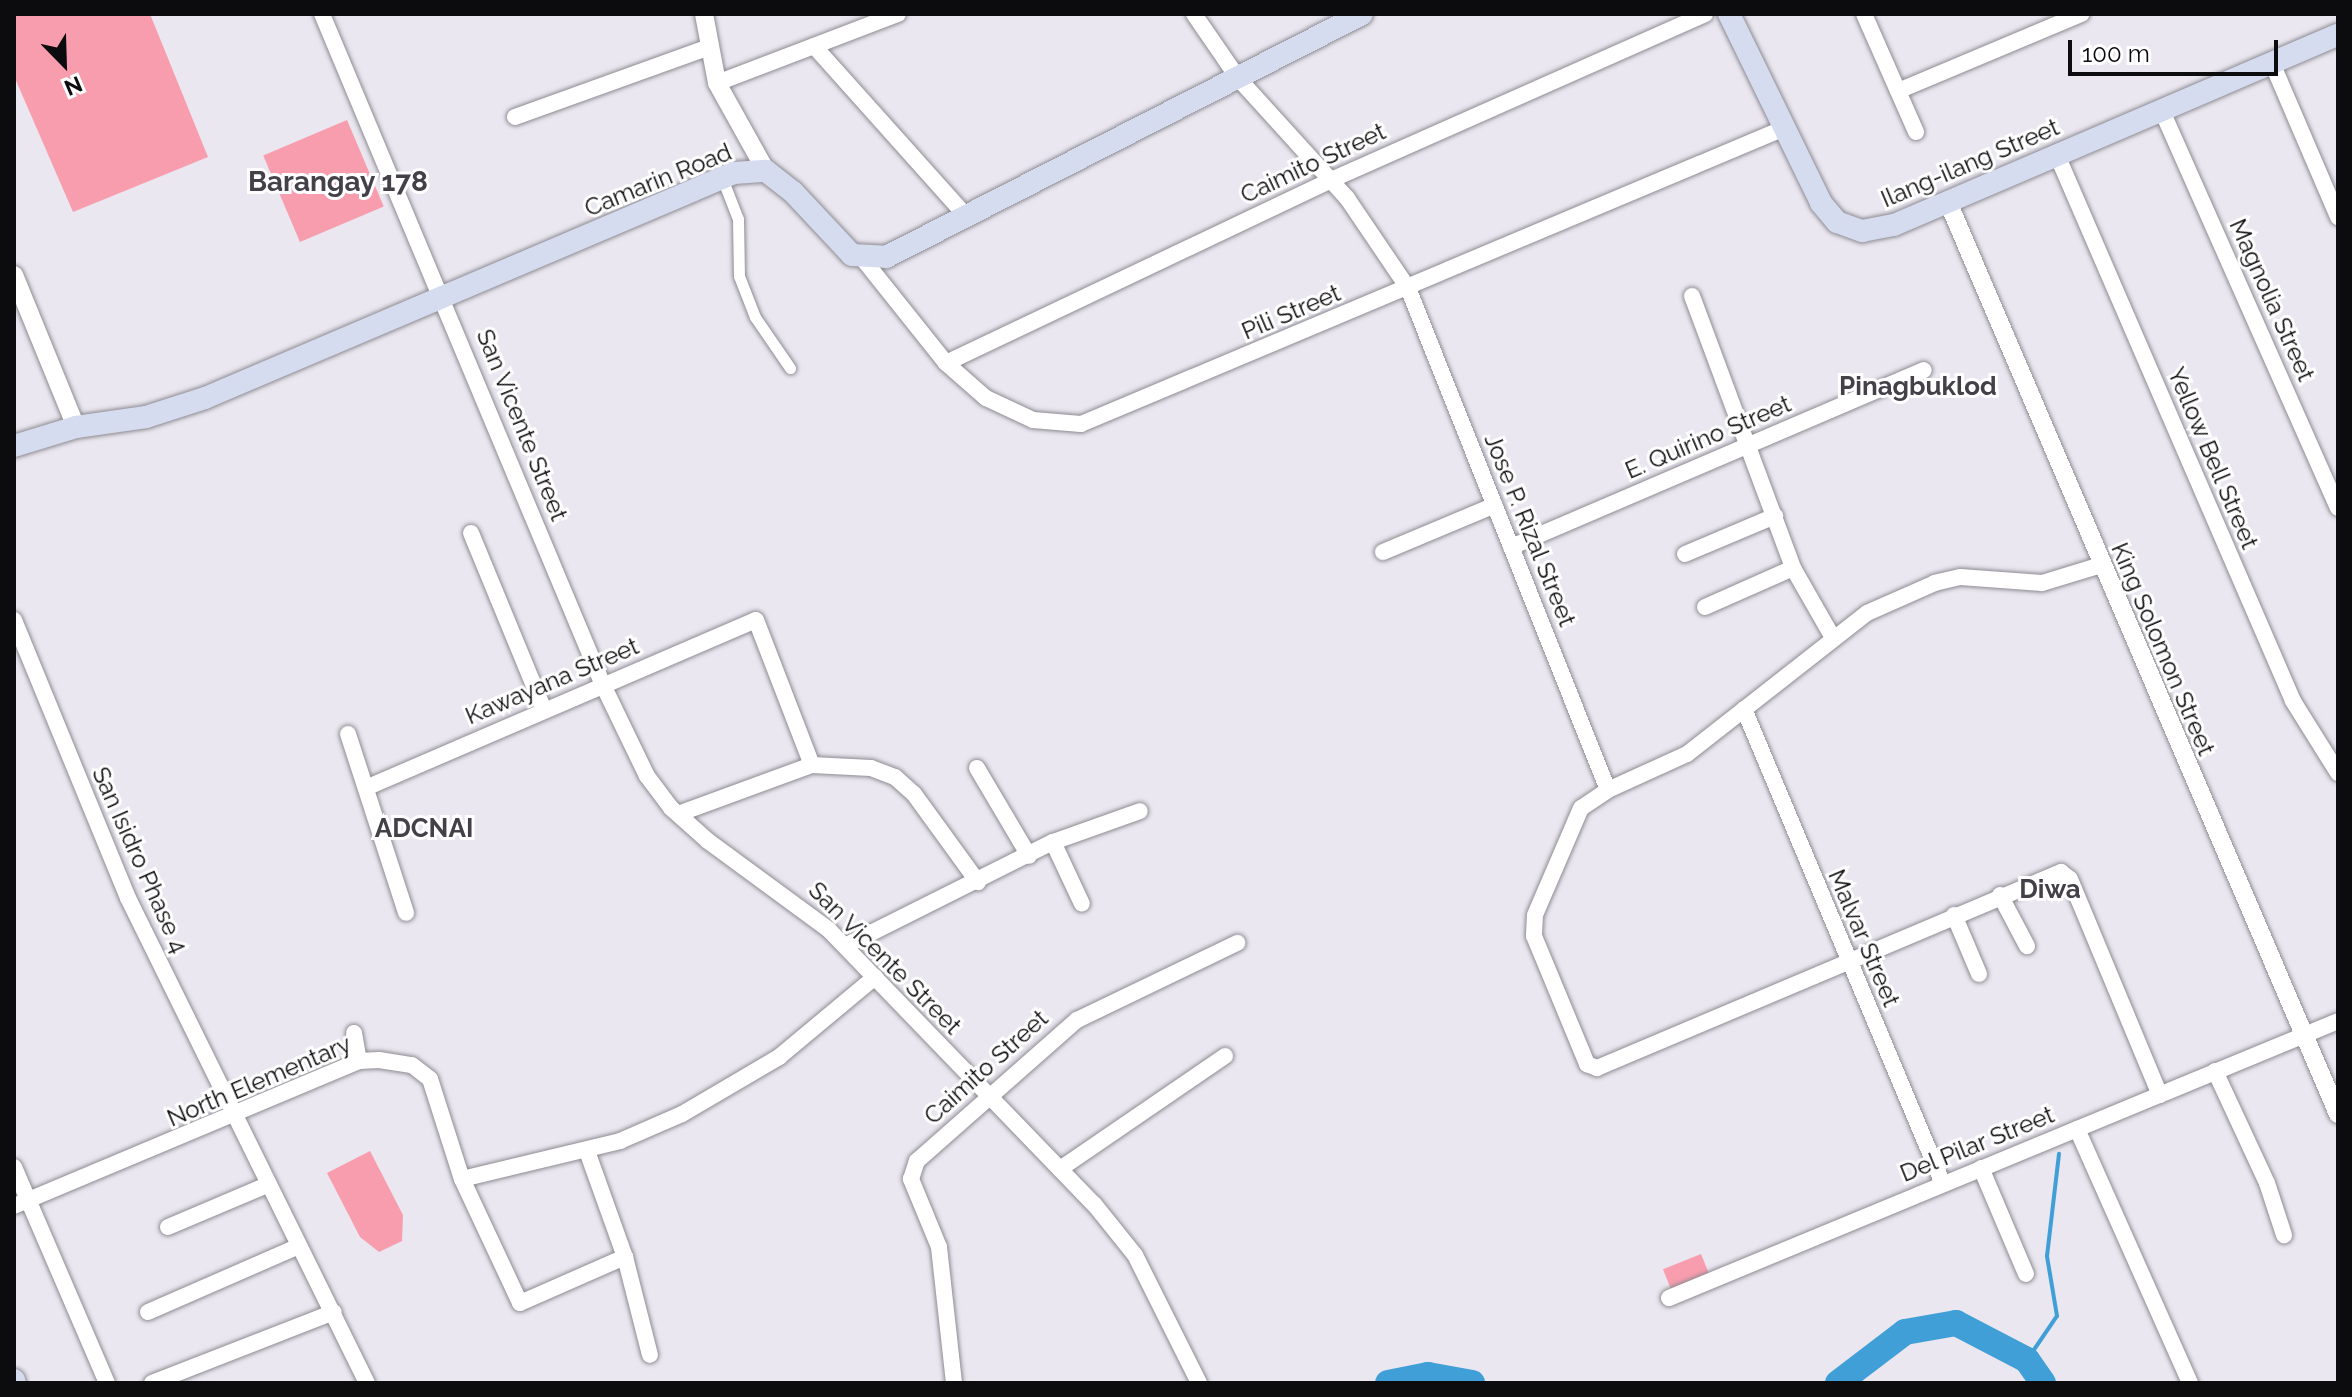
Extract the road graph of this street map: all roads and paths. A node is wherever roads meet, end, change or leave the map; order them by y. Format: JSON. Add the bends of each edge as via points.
{"nodes":[{"id":1,"x":322,"y":14,"type":"edge"},
{"id":2,"x":704,"y":14,"type":"edge"},
{"id":3,"x":898,"y":14,"type":"edge"},
{"id":4,"x":1194,"y":14,"type":"edge"},
{"id":5,"x":1362,"y":14,"type":"edge"},
{"id":6,"x":1705,"y":14,"type":"edge"},
{"id":7,"x":1729,"y":14,"type":"edge"},
{"id":8,"x":1864,"y":14,"type":"edge"},
{"id":9,"x":2081,"y":14,"type":"edge"},
{"id":10,"x":2338,"y":35,"type":"edge"},
{"id":11,"x":814,"y":46,"type":"junction"},
{"id":12,"x":707,"y":48,"type":"junction"},
{"id":13,"x":2272,"y":63,"type":"junction"},
{"id":14,"x":1238,"y":78,"type":"junction"},
{"id":15,"x":717,"y":83,"type":"junction"},
{"id":16,"x":1898,"y":91,"type":"junction"},
{"id":17,"x":2162,"y":111,"type":"junction"},
{"id":18,"x":515,"y":117,"type":"dead end"},
{"id":19,"x":1782,"y":129,"type":"junction"},
{"id":20,"x":1916,"y":132,"type":"dead end"},
{"id":21,"x":2057,"y":155,"type":"junction"},
{"id":22,"x":766,"y":171,"type":"junction"},
{"id":23,"x":2338,"y":172,"type":"edge"},
{"id":24,"x":722,"y":178,"type":"junction"},
{"id":25,"x":2322,"y":179,"type":"junction"},
{"id":26,"x":1331,"y":180,"type":"junction"},
{"id":27,"x":1948,"y":202,"type":"junction"},
{"id":28,"x":2338,"y":217,"type":"edge"},
{"id":29,"x":968,"y":218,"type":"junction"},
{"id":30,"x":863,"y":259,"type":"junction"},
{"id":31,"x":14,"y":275,"type":"edge"},
{"id":32,"x":1408,"y":288,"type":"junction"},
{"id":33,"x":1692,"y":296,"type":"dead end"},
{"id":34,"x":444,"y":299,"type":"junction"},
{"id":35,"x":946,"y":363,"type":"junction"},
{"id":36,"x":790,"y":368,"type":"dead end"},
{"id":37,"x":1924,"y":370,"type":"dead end"},
{"id":38,"x":76,"y":427,"type":"junction"},
{"id":39,"x":14,"y":446,"type":"edge"},
{"id":40,"x":1748,"y":446,"type":"junction"},
{"id":41,"x":1495,"y":505,"type":"junction"},
{"id":42,"x":2338,"y":508,"type":"edge"},
{"id":43,"x":1775,"y":516,"type":"junction"},
{"id":44,"x":471,"y":533,"type":"dead end"},
{"id":45,"x":1511,"y":547,"type":"junction"},
{"id":46,"x":1383,"y":552,"type":"dead end"},
{"id":47,"x":1685,"y":554,"type":"dead end"},
{"id":48,"x":2101,"y":565,"type":"junction"},
{"id":49,"x":1793,"y":568,"type":"junction"},
{"id":50,"x":1705,"y":607,"type":"dead end"},
{"id":51,"x":14,"y":620,"type":"edge"},
{"id":52,"x":1832,"y":636,"type":"junction"},
{"id":53,"x":603,"y":685,"type":"junction"},
{"id":54,"x":1744,"y":709,"type":"junction"},
{"id":55,"x":544,"y":710,"type":"junction"},
{"id":56,"x":348,"y":734,"type":"dead end"},
{"id":57,"x":812,"y":765,"type":"junction"},
{"id":58,"x":977,"y":768,"type":"dead end"},
{"id":59,"x":2338,"y":773,"type":"edge"},
{"id":60,"x":368,"y":787,"type":"junction"},
{"id":61,"x":1608,"y":790,"type":"junction"},
{"id":62,"x":1140,"y":811,"type":"dead end"},
{"id":63,"x":678,"y":814,"type":"junction"},
{"id":64,"x":1053,"y":842,"type":"junction"},
{"id":65,"x":1029,"y":856,"type":"junction"},
{"id":66,"x":978,"y":882,"type":"junction"},
{"id":67,"x":2000,"y":895,"type":"junction"},
{"id":68,"x":1082,"y":904,"type":"dead end"},
{"id":69,"x":406,"y":913,"type":"dead end"},
{"id":70,"x":1954,"y":915,"type":"junction"},
{"id":71,"x":1237,"y":943,"type":"dead end"},
{"id":72,"x":845,"y":946,"type":"junction"},
{"id":73,"x":2027,"y":946,"type":"dead end"},
{"id":74,"x":1847,"y":961,"type":"junction"},
{"id":75,"x":1979,"y":974,"type":"dead end"},
{"id":76,"x":875,"y":977,"type":"junction"},
{"id":77,"x":2338,"y":1021,"type":"edge"},
{"id":78,"x":354,"y":1033,"type":"dead end"},
{"id":79,"x":2304,"y":1035,"type":"junction"},
{"id":80,"x":1225,"y":1056,"type":"dead end"},
{"id":81,"x":359,"y":1061,"type":"junction"},
{"id":82,"x":2215,"y":1071,"type":"junction"},
{"id":83,"x":2160,"y":1095,"type":"junction"},
{"id":84,"x":987,"y":1096,"type":"junction"},
{"id":85,"x":2338,"y":1114,"type":"edge"},
{"id":86,"x":234,"y":1115,"type":"junction"},
{"id":87,"x":2077,"y":1129,"type":"junction"},
{"id":88,"x":587,"y":1151,"type":"junction"},
{"id":89,"x":14,"y":1167,"type":"edge"},
{"id":90,"x":1981,"y":1168,"type":"junction"},
{"id":91,"x":1060,"y":1169,"type":"junction"},
{"id":92,"x":462,"y":1179,"type":"junction"},
{"id":93,"x":1943,"y":1184,"type":"junction"},
{"id":94,"x":267,"y":1185,"type":"junction"},
{"id":95,"x":21,"y":1203,"type":"edge"},
{"id":96,"x":168,"y":1227,"type":"dead end"},
{"id":97,"x":2284,"y":1235,"type":"dead end"},
{"id":98,"x":297,"y":1247,"type":"junction"},
{"id":99,"x":625,"y":1257,"type":"junction"},
{"id":100,"x":2026,"y":1274,"type":"dead end"},
{"id":101,"x":1669,"y":1298,"type":"dead end"},
{"id":102,"x":148,"y":1312,"type":"dead end"},
{"id":103,"x":334,"y":1312,"type":"junction"},
{"id":104,"x":650,"y":1355,"type":"dead end"},
{"id":105,"x":177,"y":1378,"type":"edge"},
{"id":106,"x":107,"y":1383,"type":"edge"},
{"id":107,"x":152,"y":1383,"type":"edge"},
{"id":108,"x":367,"y":1383,"type":"edge"},
{"id":109,"x":954,"y":1383,"type":"edge"},
{"id":110,"x":1199,"y":1383,"type":"edge"},
{"id":111,"x":2190,"y":1383,"type":"edge"}],
"edges":[{"from":1,"to":34,"type":"street","name":"San Vicente Street"},
{"from":2,"to":12,"type":"street"},
{"from":3,"to":11,"type":"street"},
{"from":4,"to":14,"type":"street","name":"Jose P. Rizal Street"},
{"from":5,"to":14,"type":"main road"},
{"from":6,"to":26,"type":"street","name":"Caimito Street"},
{"from":7,"to":19,"type":"main road","name":"Ilang-ilang Street"},
{"from":8,"to":16,"type":"street"},
{"from":9,"to":16,"type":"street"},
{"from":10,"to":13,"type":"main road","name":"Ilang-ilang Street"},
{"from":11,"to":15,"type":"street"},
{"from":11,"to":29,"type":"street"},
{"from":12,"to":15,"type":"street"},
{"from":12,"to":18,"type":"street"},
{"from":13,"to":17,"type":"main road","name":"Ilang-ilang Street"},
{"from":13,"to":25,"type":"street"},
{"from":14,"to":26,"type":"street","name":"Jose P. Rizal Street"},
{"from":14,"to":29,"type":"main road"},
{"from":15,"to":22,"type":"street"},
{"from":16,"to":20,"type":"street"},
{"from":17,"to":21,"type":"main road","name":"Ilang-ilang Street"},
{"from":17,"to":42,"type":"street","name":"Magnolia Street"},
{"from":19,"to":27,"type":"main road","name":"Ilang-ilang Street","via":[[1821,203],[1848,228],[1877,230]]},
{"from":19,"to":32,"type":"street","name":"Pili Street"},
{"from":21,"to":27,"type":"main road","name":"Ilang-ilang Street"},
{"from":21,"to":59,"type":"street","name":"Yellow Bell Street","via":[[2293,701]]},
{"from":22,"to":24,"type":"main road","name":"Camarin Road"},
{"from":22,"to":30,"type":"main road","name":"Camarin Road","via":[[793,192],[842,247]]},
{"from":23,"to":25,"type":"street"},
{"from":24,"to":34,"type":"main road","name":"Camarin Road"},
{"from":24,"to":36,"type":"street","via":[[738,219],[739,276],[755,317]]},
{"from":25,"to":28,"type":"street"},
{"from":26,"to":32,"type":"street","name":"Jose P. Rizal Street","via":[[1378,238]]},
{"from":26,"to":35,"type":"street","name":"Caimito Street"},
{"from":27,"to":48,"type":"street","name":"King Solomon Street"},
{"from":29,"to":30,"type":"main road","via":[[886,257]]},
{"from":30,"to":35,"type":"street","name":"Pili Street"},
{"from":31,"to":38,"type":"street"},
{"from":32,"to":35,"type":"street","name":"Pili Street","via":[[1081,424],[1033,420],[1012,412]]},
{"from":32,"to":41,"type":"street","name":"Jose P. Rizal Street"},
{"from":33,"to":40,"type":"street"},
{"from":34,"to":38,"type":"main road","name":"Camarin Road","via":[[179,408]]},
{"from":34,"to":53,"type":"street","name":"San Vicente Street"},
{"from":37,"to":40,"type":"street","name":"E. Quirino Street"},
{"from":38,"to":39,"type":"main road","name":"Camarin Road"},
{"from":40,"to":43,"type":"street"},
{"from":40,"to":45,"type":"street","name":"E. Quirino Street"},
{"from":41,"to":45,"type":"street","name":"Jose P. Rizal Street"},
{"from":41,"to":46,"type":"street"},
{"from":43,"to":47,"type":"street"},
{"from":43,"to":49,"type":"street"},
{"from":44,"to":55,"type":"street"},
{"from":45,"to":61,"type":"street","name":"Jose P. Rizal Street"},
{"from":48,"to":52,"type":"street","via":[[2042,583],[1984,575],[1935,583],[1888,601]]},
{"from":48,"to":79,"type":"street","name":"King Solomon Street"},
{"from":49,"to":50,"type":"street"},
{"from":49,"to":52,"type":"street"},
{"from":51,"to":86,"type":"street","name":"San Isidro Phase 4","via":[[128,898]]},
{"from":52,"to":54,"type":"street"},
{"from":53,"to":55,"type":"street","name":"Kawayana Street"},
{"from":53,"to":57,"type":"street","name":"Kawayana Street","via":[[756,620]]},
{"from":53,"to":63,"type":"street","name":"San Vicente Street","via":[[642,768]]},
{"from":54,"to":61,"type":"street","via":[[1687,754]]},
{"from":54,"to":74,"type":"street","name":"Malvar Street"},
{"from":55,"to":60,"type":"street","name":"Kawayana Street"},
{"from":56,"to":60,"type":"street"},
{"from":57,"to":63,"type":"street"},
{"from":57,"to":66,"type":"street","via":[[835,763],[895,777],[914,794]]},
{"from":58,"to":65,"type":"street"},
{"from":60,"to":69,"type":"street"},
{"from":61,"to":74,"type":"street","via":[[1592,798],[1573,822],[1533,924],[1541,959],[1591,1068]]},
{"from":62,"to":64,"type":"street"},
{"from":63,"to":72,"type":"street","name":"San Vicente Street","via":[[794,900]]},
{"from":64,"to":65,"type":"street"},
{"from":64,"to":68,"type":"street"},
{"from":65,"to":66,"type":"street"},
{"from":66,"to":72,"type":"street"},
{"from":67,"to":70,"type":"street"},
{"from":67,"to":73,"type":"street"},
{"from":67,"to":83,"type":"street","via":[[2061,872],[2070,879]]},
{"from":70,"to":74,"type":"street"},
{"from":70,"to":75,"type":"street"},
{"from":71,"to":84,"type":"street","name":"Caimito Street","via":[[1077,1020]]},
{"from":72,"to":76,"type":"street","name":"San Vicente Street"},
{"from":74,"to":93,"type":"street","name":"Malvar Street"},
{"from":76,"to":84,"type":"street","name":"San Vicente Street"},
{"from":76,"to":88,"type":"street","via":[[752,1076],[649,1130]]},
{"from":77,"to":79,"type":"street","name":"Del Pilar Street"},
{"from":78,"to":81,"type":"street"},
{"from":79,"to":82,"type":"street","name":"Del Pilar Street"},
{"from":79,"to":85,"type":"street","name":"King Solomon Street"},
{"from":80,"to":91,"type":"street"},
{"from":81,"to":86,"type":"street","name":"North Elementary"},
{"from":81,"to":92,"type":"street","name":"North Elementary","via":[[412,1065],[430,1079]]},
{"from":82,"to":83,"type":"street","name":"Del Pilar Street"},
{"from":82,"to":97,"type":"street","via":[[2267,1183]]},
{"from":83,"to":87,"type":"street","name":"Del Pilar Street"},
{"from":84,"to":91,"type":"street","name":"San Vicente Street"},
{"from":84,"to":109,"type":"street","name":"Caimito Street","via":[[917,1161],[911,1179],[939,1247]]},
{"from":86,"to":94,"type":"street","name":"San Isidro Phase 4"},
{"from":86,"to":95,"type":"street","name":"North Elementary"},
{"from":87,"to":90,"type":"street","name":"Del Pilar Street"},
{"from":87,"to":111,"type":"street"},
{"from":88,"to":92,"type":"street"},
{"from":88,"to":99,"type":"street"},
{"from":89,"to":95,"type":"street"},
{"from":90,"to":93,"type":"street","name":"Del Pilar Street"},
{"from":90,"to":100,"type":"street"},
{"from":91,"to":110,"type":"street","name":"San Vicente Street","via":[[1135,1255]]},
{"from":92,"to":99,"type":"street","name":"North Elementary","via":[[520,1303]]},
{"from":93,"to":101,"type":"street","name":"Del Pilar Street"},
{"from":94,"to":96,"type":"street"},
{"from":94,"to":98,"type":"street","name":"San Isidro Phase 4"},
{"from":95,"to":106,"type":"street"},
{"from":98,"to":102,"type":"street"},
{"from":98,"to":103,"type":"street","name":"San Isidro Phase 4"},
{"from":99,"to":104,"type":"street"},
{"from":103,"to":105,"type":"street"},
{"from":103,"to":108,"type":"street","name":"San Isidro Phase 4"},
{"from":105,"to":107,"type":"street"}]}
